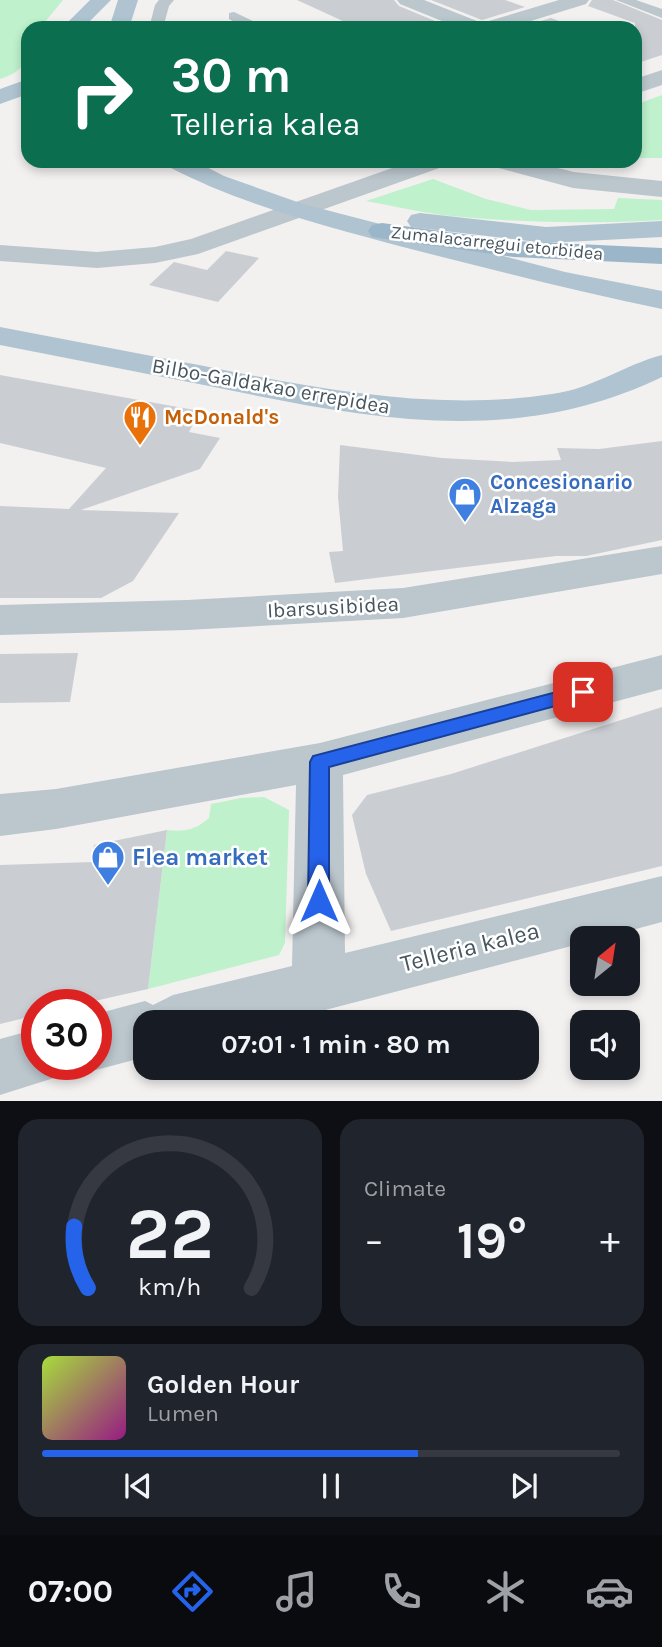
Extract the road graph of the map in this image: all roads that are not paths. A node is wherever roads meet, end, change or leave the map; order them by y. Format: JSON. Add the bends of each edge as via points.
{"nodes":[{"id":1,"x":104,"y":0,"type":"edge"},
{"id":2,"x":128,"y":0,"type":"edge"},
{"id":3,"x":167,"y":0,"type":"edge"},
{"id":4,"x":407,"y":0,"type":"edge"},
{"id":5,"x":579,"y":0,"type":"edge"},
{"id":6,"x":623,"y":0,"type":"edge"},
{"id":7,"x":662,"y":14,"type":"edge"},
{"id":8,"x":234,"y":16,"type":"dead end"},
{"id":9,"x":80,"y":21,"type":"edge"},
{"id":10,"x":98,"y":21,"type":"edge"},
{"id":11,"x":121,"y":21,"type":"edge"},
{"id":12,"x":158,"y":21,"type":"edge"},
{"id":13,"x":243,"y":21,"type":"edge"},
{"id":14,"x":460,"y":21,"type":"edge"},
{"id":15,"x":510,"y":21,"type":"edge"},
{"id":16,"x":662,"y":76,"type":"edge"},
{"id":17,"x":642,"y":84,"type":"edge"},
{"id":18,"x":21,"y":90,"type":"edge"},
{"id":19,"x":21,"y":99,"type":"edge"},
{"id":20,"x":0,"y":100,"type":"edge"},
{"id":21,"x":190,"y":168,"type":"edge"},
{"id":22,"x":231,"y":168,"type":"edge"},
{"id":23,"x":380,"y":168,"type":"edge"},
{"id":24,"x":527,"y":168,"type":"edge"},
{"id":25,"x":662,"y":189,"type":"edge"},
{"id":26,"x":662,"y":229,"type":"edge"},
{"id":27,"x":382,"y":231,"type":"junction"},
{"id":28,"x":546,"y":235,"type":"junction"},
{"id":29,"x":662,"y":240,"type":"edge"},
{"id":30,"x":0,"y":253,"type":"edge"},
{"id":31,"x":662,"y":256,"type":"edge"},
{"id":32,"x":662,"y":300,"type":"edge"},
{"id":33,"x":0,"y":336,"type":"edge"},
{"id":34,"x":662,"y":365,"type":"edge"},
{"id":35,"x":662,"y":560,"type":"edge"},
{"id":36,"x":0,"y":620,"type":"edge"},
{"id":37,"x":662,"y":671,"type":"edge"},
{"id":38,"x":320,"y":762,"type":"junction"},
{"id":39,"x":0,"y":815,"type":"edge"},
{"id":40,"x":662,"y":899,"type":"edge"},
{"id":41,"x":318,"y":984,"type":"junction"},
{"id":42,"x":219,"y":1010,"type":"edge"},
{"id":43,"x":133,"y":1032,"type":"edge"},
{"id":44,"x":112,"y":1038,"type":"edge"},
{"id":45,"x":21,"y":1062,"type":"edge"},
{"id":46,"x":0,"y":1067,"type":"edge"}],
"edges":[{"from":1,"to":9,"type":"main road"},
{"from":1,"to":10,"type":"main road"},
{"from":2,"to":11,"type":"main road"},
{"from":3,"to":12,"type":"street"},
{"from":4,"to":14,"type":"street"},
{"from":5,"to":15,"type":"street"},
{"from":6,"to":7,"type":"street"},
{"from":8,"to":13,"type":"street"},
{"from":16,"to":17,"type":"street"},
{"from":18,"to":20,"type":"main road"},
{"from":19,"to":20,"type":"main road"},
{"from":21,"to":27,"type":"main road","name":"Zumalacarregui etorbidea","via":[[248,194]]},
{"from":22,"to":28,"type":"main road","name":"Zumalacarregui etorbidea","via":[[364,211]]},
{"from":23,"to":30,"type":"street","via":[[256,228],[155,255],[97,260]]},
{"from":24,"to":25,"type":"street","via":[[573,180]]},
{"from":26,"to":28,"type":"main road"},
{"from":27,"to":31,"type":"highway","name":"Zumalacarregui etorbidea","via":[[513,248]]},
{"from":27,"to":32,"type":"main road","via":[[527,271]]},
{"from":28,"to":29,"type":"highway","name":"Zumalacarregui etorbidea"},
{"from":33,"to":34,"type":"main road","name":"Bilbo-Galdakao errepidea","via":[[336,401],[403,409],[543,407],[621,384]]},
{"from":35,"to":36,"type":"street","name":"Ibarsusibidea","via":[[403,603]]},
{"from":37,"to":38,"type":"street"},
{"from":38,"to":39,"type":"street"},
{"from":38,"to":41,"type":"street"},
{"from":40,"to":41,"type":"street","name":"Telleria kalea"},
{"from":41,"to":42,"type":"street","name":"Telleria kalea"},
{"from":43,"to":44,"type":"street"},
{"from":45,"to":46,"type":"street"}]}
